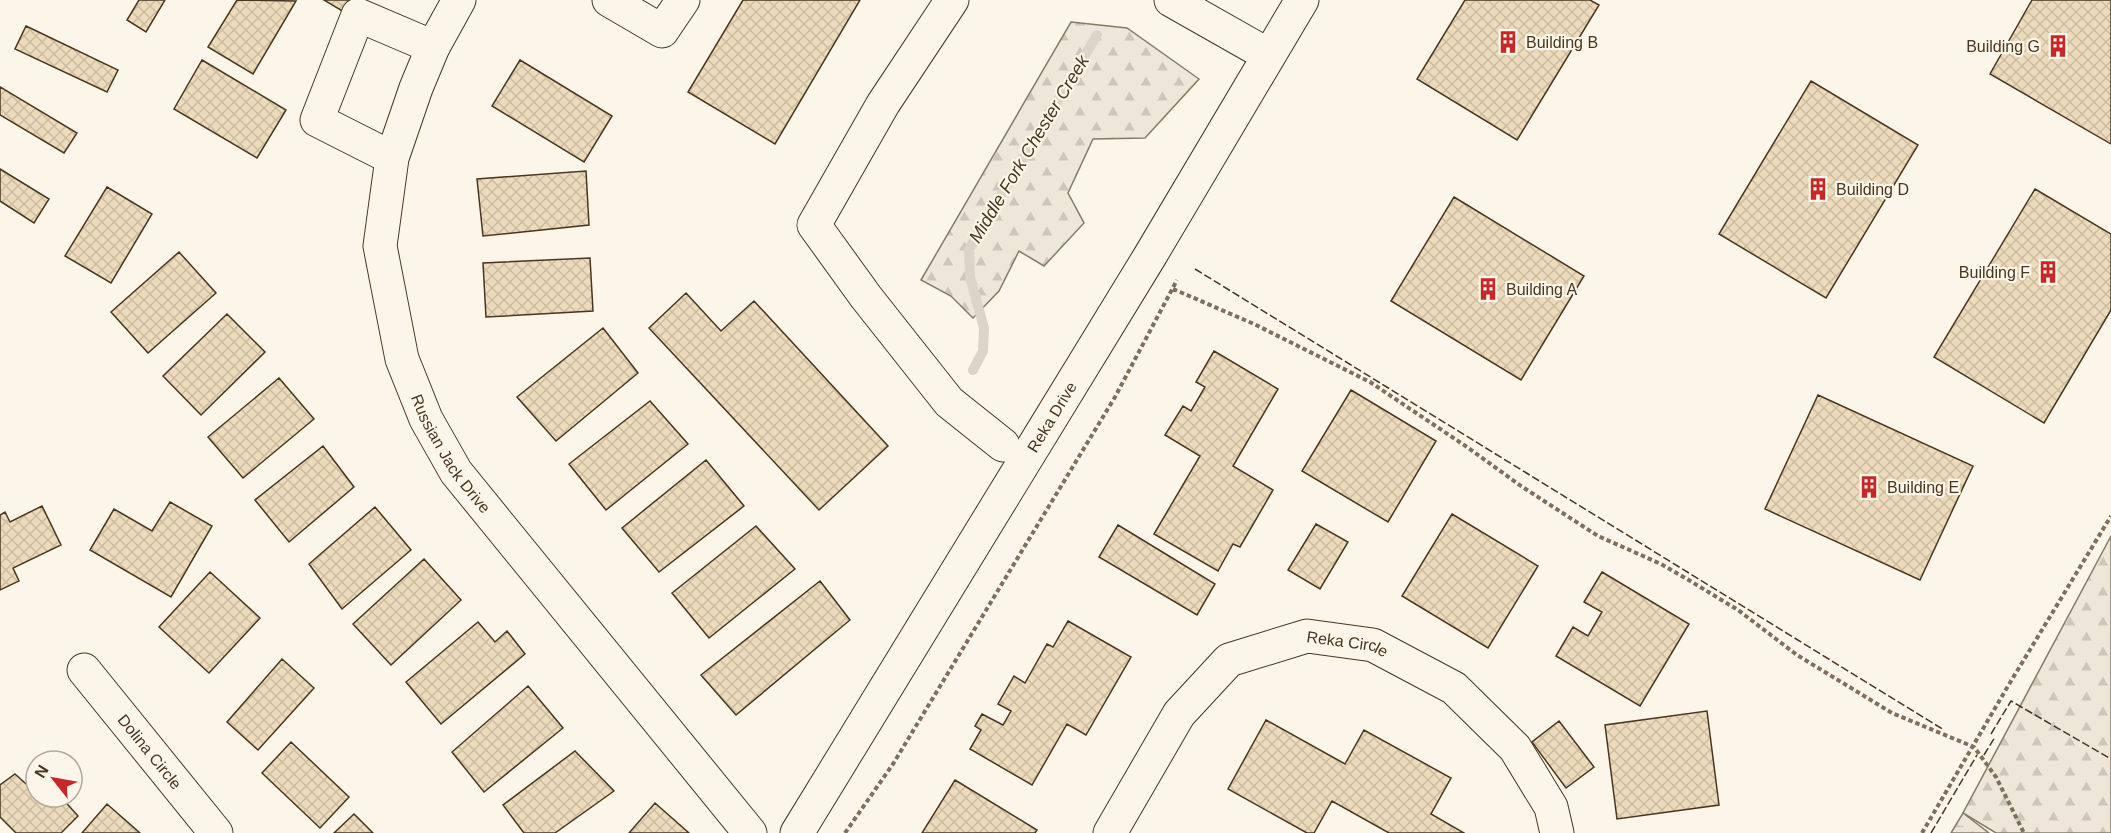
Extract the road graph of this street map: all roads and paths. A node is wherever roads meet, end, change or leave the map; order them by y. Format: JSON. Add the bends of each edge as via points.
{"nodes":[{"id":1,"x":459,"y":0,"type":"edge"},
{"id":2,"x":609,"y":0,"type":"edge"},
{"id":3,"x":683,"y":0,"type":"edge"},
{"id":4,"x":952,"y":0,"type":"edge"},
{"id":5,"x":1171,"y":0,"type":"edge"},
{"id":6,"x":1302,"y":0,"type":"edge"},
{"id":7,"x":433,"y":47,"type":"junction"},
{"id":8,"x":1268,"y":56,"type":"junction"},
{"id":9,"x":392,"y":158,"type":"junction"},
{"id":10,"x":1181,"y":270,"type":"dead end"},
{"id":11,"x":1173,"y":289,"type":"junction"},
{"id":12,"x":1003,"y":445,"type":"dead end"},
{"id":13,"x":2111,"y":516,"type":"edge"},
{"id":14,"x":84,"y":670,"type":"dead end"},
{"id":15,"x":1974,"y":747,"type":"junction"},
{"id":16,"x":216,"y":833,"type":"edge"},
{"id":17,"x":750,"y":833,"type":"edge"},
{"id":18,"x":797,"y":833,"type":"edge"},
{"id":19,"x":845,"y":833,"type":"edge"},
{"id":20,"x":1110,"y":833,"type":"edge"},
{"id":21,"x":1557,"y":833,"type":"edge"},
{"id":22,"x":1923,"y":833,"type":"edge"},
{"id":23,"x":2024,"y":833,"type":"edge"}],
"edges":[{"from":1,"to":7,"type":"street","name":"Russian Jack Drive"},
{"from":2,"to":3,"type":"street","via":[[662,31]]},
{"from":4,"to":12,"type":"street","via":[[884,104],[814,225],[949,402]]},
{"from":5,"to":8,"type":"street"},
{"from":6,"to":8,"type":"street","name":"Reka Drive"},
{"from":7,"to":9,"type":"street","name":"Russian Jack Drive"},
{"from":7,"to":9,"type":"street","via":[[358,15],[317,120]]},
{"from":8,"to":18,"type":"street","name":"Reka Drive"},
{"from":9,"to":17,"type":"street","name":"Russian Jack Drive","via":[[381,246],[402,359],[426,419],[456,472]]},
{"from":10,"to":11,"type":"path"},
{"from":11,"to":15,"type":"path","via":[[1370,382],[1598,536],[1662,564],[1738,610],[1797,655],[1892,712]]},
{"from":11,"to":19,"type":"path","via":[[1115,398],[893,764]]},
{"from":13,"to":15,"type":"path"},
{"from":14,"to":16,"type":"street","name":"Dolina Circle"},
{"from":15,"to":22,"type":"path"},
{"from":15,"to":23,"type":"path","via":[[1996,777]]},
{"from":20,"to":21,"type":"street","name":"Reka Circle","via":[[1179,714],[1229,660],[1307,636],[1373,645],[1454,688],[1515,748],[1551,807]]}]}
